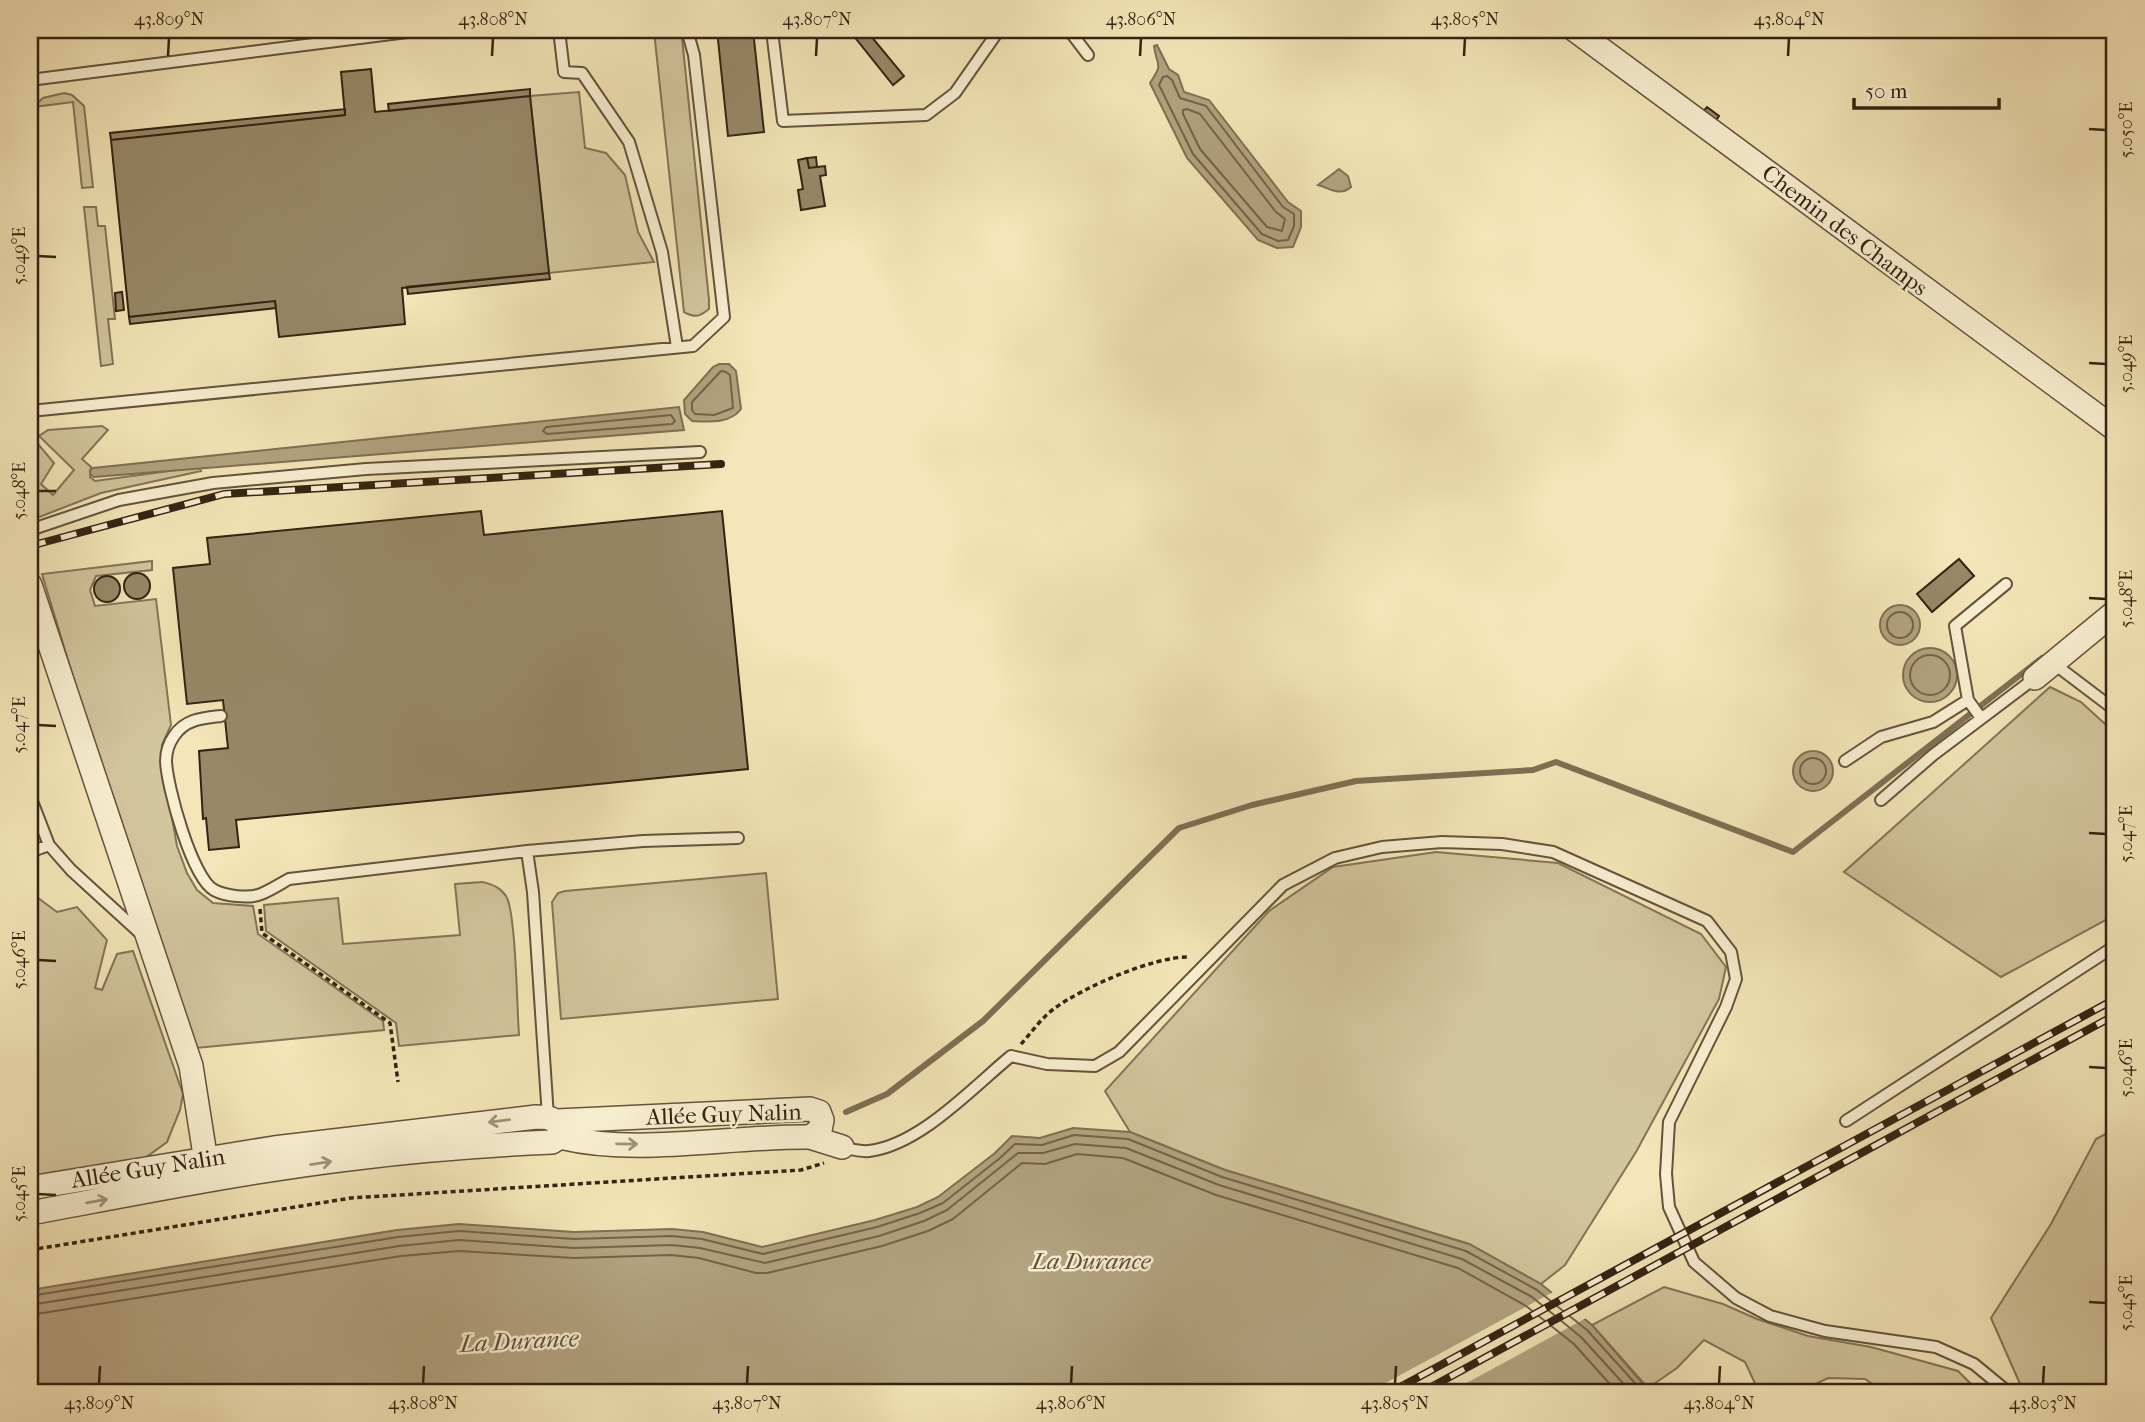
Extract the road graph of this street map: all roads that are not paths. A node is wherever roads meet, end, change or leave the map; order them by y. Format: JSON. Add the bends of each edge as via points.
{"nodes":[{"id":1,"x":423,"y":30,"type":"edge"},
{"id":2,"x":559,"y":30,"type":"edge"},
{"id":3,"x":687,"y":30,"type":"edge"},
{"id":4,"x":999,"y":30,"type":"edge"},
{"id":5,"x":1069,"y":30,"type":"edge"},
{"id":6,"x":1575,"y":30,"type":"edge"},
{"id":7,"x":773,"y":39,"type":"dead end"},
{"id":8,"x":1088,"y":55,"type":"dead end"},
{"id":9,"x":30,"y":80,"type":"edge"},
{"id":10,"x":677,"y":347,"type":"junction"},
{"id":11,"x":30,"y":411,"type":"edge"},
{"id":12,"x":2115,"y":429,"type":"edge"},
{"id":13,"x":700,"y":452,"type":"dead end"},
{"id":14,"x":30,"y":530,"type":"edge"},
{"id":15,"x":2006,"y":584,"type":"dead end"},
{"id":16,"x":30,"y":585,"type":"edge"},
{"id":17,"x":2115,"y":612,"type":"edge"},
{"id":18,"x":2053,"y":663,"type":"junction"},
{"id":19,"x":2035,"y":678,"type":"joint"},
{"id":20,"x":1968,"y":700,"type":"junction"},
{"id":21,"x":2115,"y":710,"type":"edge"},
{"id":22,"x":221,"y":716,"type":"dead end"},
{"id":23,"x":1981,"y":718,"type":"junction"},
{"id":24,"x":1845,"y":761,"type":"dead end"},
{"id":25,"x":30,"y":796,"type":"edge"},
{"id":26,"x":1881,"y":800,"type":"dead end"},
{"id":27,"x":738,"y":838,"type":"dead end"},
{"id":28,"x":49,"y":845,"type":"junction"},
{"id":29,"x":527,"y":851,"type":"junction"},
{"id":30,"x":30,"y":852,"type":"edge"},
{"id":31,"x":147,"y":940,"type":"junction"},
{"id":32,"x":2115,"y":946,"type":"edge"},
{"id":33,"x":1846,"y":1121,"type":"dead end"},
{"id":34,"x":555,"y":1125,"type":"junction"},
{"id":35,"x":835,"y":1155,"type":"joint"},
{"id":36,"x":207,"y":1169,"type":"junction"},
{"id":37,"x":30,"y":1188,"type":"edge"},
{"id":38,"x":30,"y":1213,"type":"edge"},
{"id":39,"x":2008,"y":1392,"type":"edge"}],
"edges":[{"from":1,"to":9,"type":"lane"},
{"from":2,"to":10,"type":"lane","via":[[565,72],[582,73],[629,142],[662,252]]},
{"from":3,"to":10,"type":"lane","via":[[694,55],[724,317],[693,346]]},
{"from":4,"to":7,"type":"lane","via":[[955,93],[926,115],[822,120],[783,121]]},
{"from":5,"to":8,"type":"lane"},
{"from":6,"to":12,"type":"street","name":"Chemin des Champs"},
{"from":10,"to":11,"type":"lane"},
{"from":13,"to":14,"type":"lane","via":[[366,469],[213,482],[119,500]]},
{"from":15,"to":20,"type":"lane","via":[[1955,626]]},
{"from":16,"to":31,"type":"street"},
{"from":17,"to":18,"type":"street"},
{"from":18,"to":19,"type":"street"},
{"from":18,"to":21,"type":"lane"},
{"from":19,"to":23,"type":"lane"},
{"from":20,"to":23,"type":"lane"},
{"from":20,"to":24,"type":"lane","via":[[1933,722],[1881,737]]},
{"from":22,"to":29,"type":"lane","via":[[185,724],[174,736],[166,762],[198,873],[217,892],[259,895],[289,879]]},
{"from":23,"to":26,"type":"lane"},
{"from":25,"to":28,"type":"lane"},
{"from":27,"to":29,"type":"lane"},
{"from":28,"to":30,"type":"lane"},
{"from":28,"to":31,"type":"lane"},
{"from":29,"to":34,"type":"lane"},
{"from":31,"to":36,"type":"street","via":[[191,1066]]},
{"from":32,"to":33,"type":"lane"},
{"from":34,"to":35,"type":"street","name":"Allée Guy Nalin","via":[[585,1143],[810,1137]]},
{"from":34,"to":36,"type":"street","name":"Allée Guy Nalin","via":[[552,1142]]},
{"from":35,"to":39,"type":"lane","via":[[893,1145],[924,1130],[1011,1056],[1047,1064],[1095,1066],[1119,1052],[1283,885],[1335,858],[1382,847],[1442,842],[1553,852],[1707,921],[1731,952],[1736,979],[1726,1007],[1669,1122],[1669,1207],[1694,1262],[1736,1298],[1770,1316],[1825,1331],[1936,1347],[1975,1364]]},
{"from":36,"to":37,"type":"street","name":"Allée Guy Nalin"},
{"from":38,"to":36,"type":"street","name":"Allée Guy Nalin","one_way":true}]}
